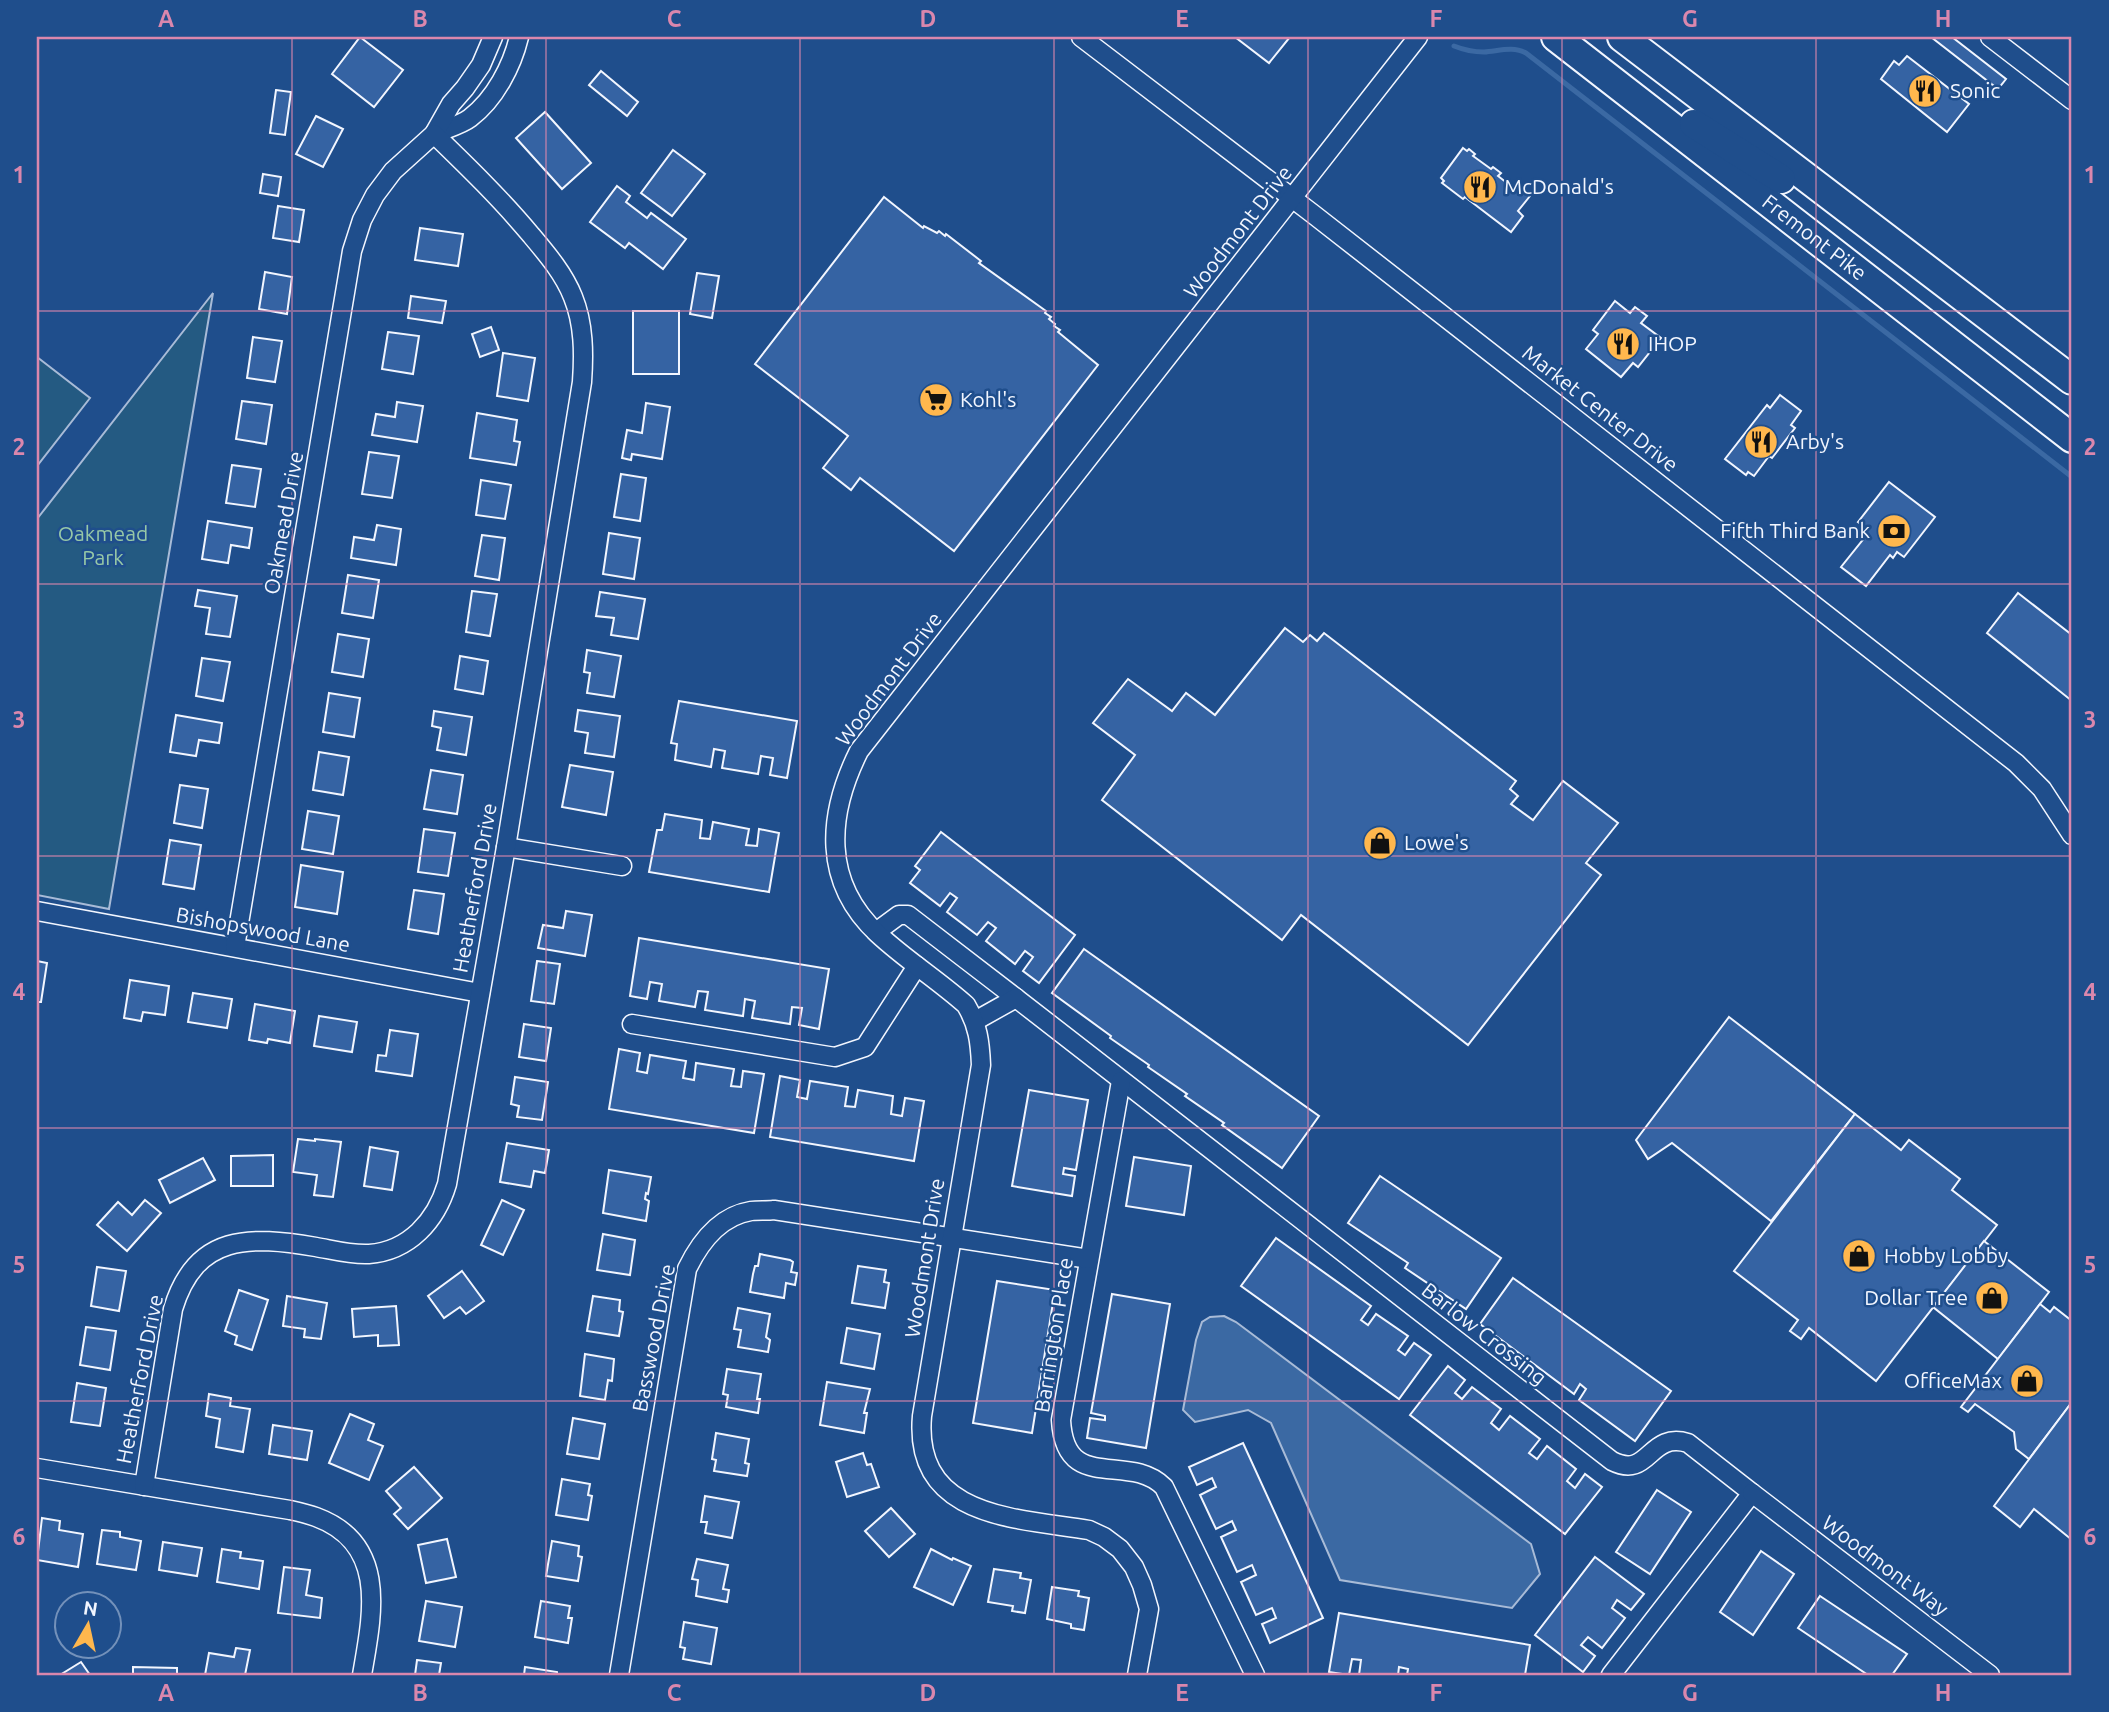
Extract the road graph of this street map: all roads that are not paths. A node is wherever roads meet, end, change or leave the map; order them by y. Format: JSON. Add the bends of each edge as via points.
{"nodes":[{"id":1,"x":494,"y":37,"type":"edge"},
{"id":2,"x":519,"y":37,"type":"edge"},
{"id":3,"x":1081,"y":37,"type":"edge"},
{"id":4,"x":1418,"y":37,"type":"edge"},
{"id":5,"x":1556,"y":37,"type":"edge"},
{"id":6,"x":1580,"y":37,"type":"edge"},
{"id":7,"x":1622,"y":37,"type":"edge"},
{"id":8,"x":1990,"y":37,"type":"edge"},
{"id":9,"x":2072,"y":100,"type":"edge"},
{"id":10,"x":434,"y":134,"type":"junction"},
{"id":11,"x":1293,"y":198,"type":"junction"},
{"id":12,"x":1895,"y":245,"type":"junction"},
{"id":13,"x":2072,"y":380,"type":"edge"},
{"id":14,"x":2072,"y":438,"type":"edge"},
{"id":15,"x":2072,"y":835,"type":"edge"},
{"id":16,"x":506,"y":847,"type":"junction"},
{"id":17,"x":622,"y":866,"type":"dead end"},
{"id":18,"x":37,"y":911,"type":"edge"},
{"id":19,"x":876,"y":932,"type":"junction"},
{"id":20,"x":235,"y":947,"type":"junction"},
{"id":21,"x":916,"y":966,"type":"junction"},
{"id":22,"x":480,"y":993,"type":"junction"},
{"id":23,"x":1016,"y":998,"type":"junction"},
{"id":24,"x":975,"y":1021,"type":"junction"},
{"id":25,"x":632,"y":1024,"type":"dead end"},
{"id":26,"x":1121,"y":1080,"type":"junction"},
{"id":27,"x":951,"y":1238,"type":"junction"},
{"id":28,"x":1089,"y":1259,"type":"junction"},
{"id":29,"x":37,"y":1468,"type":"edge"},
{"id":30,"x":144,"y":1486,"type":"junction"},
{"id":31,"x":1752,"y":1493,"type":"junction"},
{"id":32,"x":362,"y":1675,"type":"edge"},
{"id":33,"x":619,"y":1675,"type":"edge"},
{"id":34,"x":1137,"y":1675,"type":"edge"},
{"id":35,"x":1255,"y":1675,"type":"edge"},
{"id":36,"x":1611,"y":1675,"type":"edge"},
{"id":37,"x":1990,"y":1675,"type":"edge"}],
"edges":[{"from":1,"to":10,"type":"street","name":"Oakmead Drive","via":[[481,65]]},
{"from":2,"to":10,"type":"street","name":"Oakmead Drive","via":[[491,96],[469,119]]},
{"from":3,"to":11,"type":"street","name":"Market Center Drive"},
{"from":4,"to":11,"type":"street","name":"Woodmont Drive"},
{"from":5,"to":14,"type":"highway","name":"Fremont Pike"},
{"from":6,"to":12,"type":"highway","via":[[1694,124],[1838,217]]},
{"from":7,"to":12,"type":"highway","name":"Fremont Pike"},
{"from":8,"to":9,"type":"street"},
{"from":10,"to":16,"type":"street","name":"Heatherford Drive","via":[[489,188],[564,277],[581,324],[584,353]]},
{"from":10,"to":20,"type":"street","name":"Oakmead Drive","via":[[393,171],[375,195],[352,251]]},
{"from":11,"to":15,"type":"street","name":"Market Center Drive","via":[[2016,762],[2042,789]]},
{"from":11,"to":19,"type":"street","name":"Woodmont Drive","via":[[859,751],[836,818],[838,867],[852,902]]},
{"from":12,"to":13,"type":"highway","name":"Fremont Pike"},
{"from":16,"to":17,"type":"street"},
{"from":16,"to":22,"type":"street","name":"Heatherford Drive"},
{"from":18,"to":20,"type":"street","name":"Bishopswood Lane"},
{"from":19,"to":21,"type":"street","name":"Woodmont Drive"},
{"from":19,"to":23,"type":"street","name":"Barlow Crossing","via":[[899,915],[908,915]]},
{"from":20,"to":22,"type":"street","name":"Bishopswood Lane"},
{"from":21,"to":24,"type":"street","name":"Woodmont Drive","via":[[967,1005]]},
{"from":21,"to":25,"type":"street","via":[[865,1047],[835,1057]]},
{"from":22,"to":30,"type":"street","name":"Heatherford Drive","via":[[447,1184],[437,1211],[407,1241],[381,1252],[352,1253],[255,1240],[231,1244],[201,1261],[183,1283],[173,1309]]},
{"from":23,"to":24,"type":"street"},
{"from":23,"to":26,"type":"street","name":"Barlow Crossing"},
{"from":24,"to":27,"type":"street","name":"Woodmont Drive","via":[[981,1065]]},
{"from":26,"to":28,"type":"street","name":"Barrington Place"},
{"from":26,"to":31,"type":"street","name":"Barlow Crossing","via":[[1612,1461],[1638,1465],[1661,1444],[1680,1441]]},
{"from":27,"to":28,"type":"street","name":"Basswood Drive"},
{"from":27,"to":33,"type":"street","name":"Basswood Drive","via":[[774,1210],[750,1211],[727,1221],[697,1248],[681,1299]]},
{"from":27,"to":34,"type":"street","name":"Woodmont Drive","via":[[921,1432],[931,1469],[955,1497],[971,1506],[1088,1530],[1120,1549],[1134,1567],[1149,1609]]},
{"from":28,"to":35,"type":"street","name":"Barrington Place","via":[[1061,1420],[1062,1439],[1081,1463],[1142,1474],[1164,1487]]},
{"from":29,"to":30,"type":"street"},
{"from":30,"to":32,"type":"street","via":[[290,1510],[340,1530],[359,1551],[370,1576],[370,1625]]},
{"from":31,"to":36,"type":"street"},
{"from":31,"to":37,"type":"street","name":"Woodmont Way"}]}
